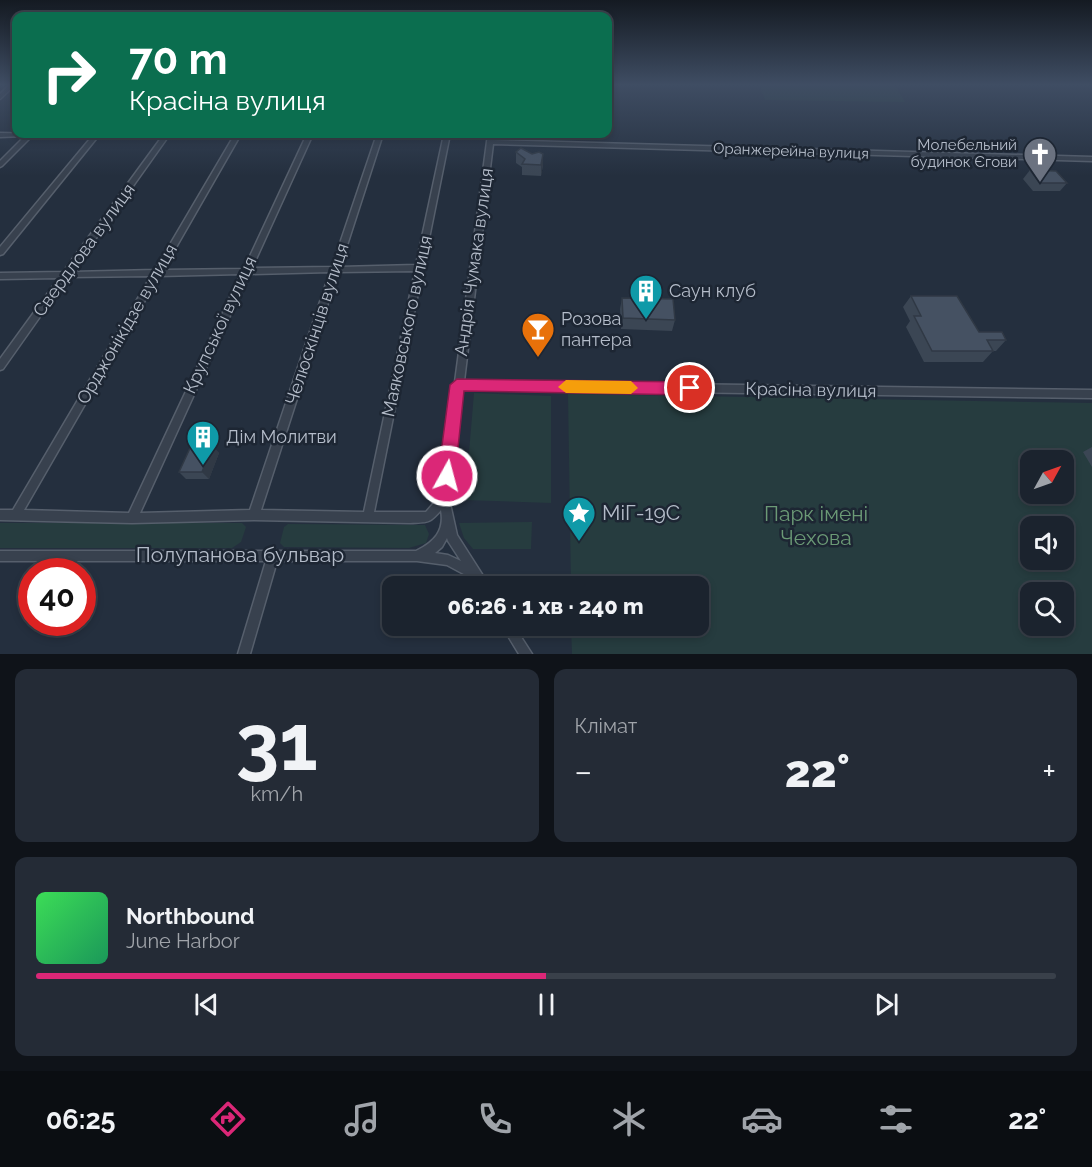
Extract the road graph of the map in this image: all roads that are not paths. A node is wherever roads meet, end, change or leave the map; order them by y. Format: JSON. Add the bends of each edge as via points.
{"nodes":[{"id":1,"x":27,"y":138,"type":"edge"},
{"id":2,"x":94,"y":138,"type":"edge"},
{"id":3,"x":164,"y":138,"type":"edge"},
{"id":4,"x":236,"y":138,"type":"edge"},
{"id":5,"x":308,"y":138,"type":"edge"},
{"id":6,"x":379,"y":138,"type":"edge"},
{"id":7,"x":446,"y":138,"type":"edge"},
{"id":8,"x":490,"y":138,"type":"edge"},
{"id":9,"x":1092,"y":159,"type":"edge"},
{"id":10,"x":0,"y":165,"type":"edge"},
{"id":11,"x":0,"y":252,"type":"edge"},
{"id":12,"x":418,"y":268,"type":"junction"},
{"id":13,"x":334,"y":271,"type":"junction"},
{"id":14,"x":244,"y":273,"type":"junction"},
{"id":15,"x":66,"y":274,"type":"junction"},
{"id":16,"x":155,"y":274,"type":"junction"},
{"id":17,"x":0,"y":276,"type":"edge"},
{"id":18,"x":0,"y":366,"type":"edge"},
{"id":19,"x":457,"y":385,"type":"junction"},
{"id":20,"x":1092,"y":394,"type":"edge"},
{"id":21,"x":444,"y":499,"type":"junction"},
{"id":22,"x":0,"y":515,"type":"edge"},
{"id":23,"x":16,"y":515,"type":"junction"},
{"id":24,"x":254,"y":515,"type":"junction"},
{"id":25,"x":132,"y":518,"type":"junction"},
{"id":26,"x":368,"y":518,"type":"junction"},
{"id":27,"x":447,"y":521,"type":"junction"},
{"id":28,"x":274,"y":555,"type":"junction"},
{"id":29,"x":0,"y":556,"type":"edge"},
{"id":30,"x":417,"y":556,"type":"junction"},
{"id":31,"x":476,"y":575,"type":"joint"},
{"id":32,"x":514,"y":636,"type":"edge"},
{"id":33,"x":244,"y":654,"type":"edge"},
{"id":34,"x":526,"y":654,"type":"edge"}],
"edges":[{"from":1,"to":10,"type":"street"},
{"from":2,"to":11,"type":"street"},
{"from":3,"to":15,"type":"street","name":"Свердлова вулиця"},
{"from":4,"to":16,"type":"street","name":"Орджонікідзе вулиця"},
{"from":5,"to":14,"type":"street","name":"Крупської вулиця"},
{"from":6,"to":13,"type":"street","name":"Челюскінців вулиця"},
{"from":7,"to":12,"type":"street","name":"Маяковського вулиця"},
{"from":8,"to":9,"type":"street","name":"Оранжерейна вулиця"},
{"from":8,"to":19,"type":"street","name":"Андрія Чумака вулиця"},
{"from":12,"to":13,"type":"street"},
{"from":12,"to":26,"type":"street","name":"Маяковського вулиця"},
{"from":13,"to":14,"type":"street"},
{"from":13,"to":24,"type":"street","name":"Челюскінців вулиця"},
{"from":14,"to":16,"type":"street"},
{"from":14,"to":25,"type":"street","name":"Крупської вулиця"},
{"from":15,"to":16,"type":"street"},
{"from":15,"to":17,"type":"street"},
{"from":15,"to":18,"type":"street","name":"Свердлова вулиця"},
{"from":16,"to":23,"type":"street","name":"Орджонікідзе вулиця"},
{"from":19,"to":20,"type":"street","name":"Красіна вулиця"},
{"from":19,"to":21,"type":"street","name":"Андрія Чумака вулиця"},
{"from":21,"to":26,"type":"street","name":"Полупанова бульвар","via":[[428,516]]},
{"from":21,"to":27,"type":"street","name":"Андрія Чумака вулиця"},
{"from":22,"to":23,"type":"street","name":"Полупанова бульвар"},
{"from":23,"to":25,"type":"street","name":"Полупанова бульвар"},
{"from":24,"to":25,"type":"street","name":"Полупанова бульвар"},
{"from":24,"to":26,"type":"street","name":"Полупанова бульвар"},
{"from":27,"to":30,"type":"street","via":[[444,537],[432,550]]},
{"from":27,"to":31,"type":"street","name":"Андрія Чумака вулиця","via":[[460,554]]},
{"from":28,"to":29,"type":"street","name":"Полупанова бульвар"},
{"from":28,"to":30,"type":"street","name":"Полупанова бульвар"},
{"from":28,"to":33,"type":"street"},
{"from":30,"to":31,"type":"street","name":"Полупанова бульвар","via":[[448,560]]},
{"from":32,"to":34,"type":"street"}]}
